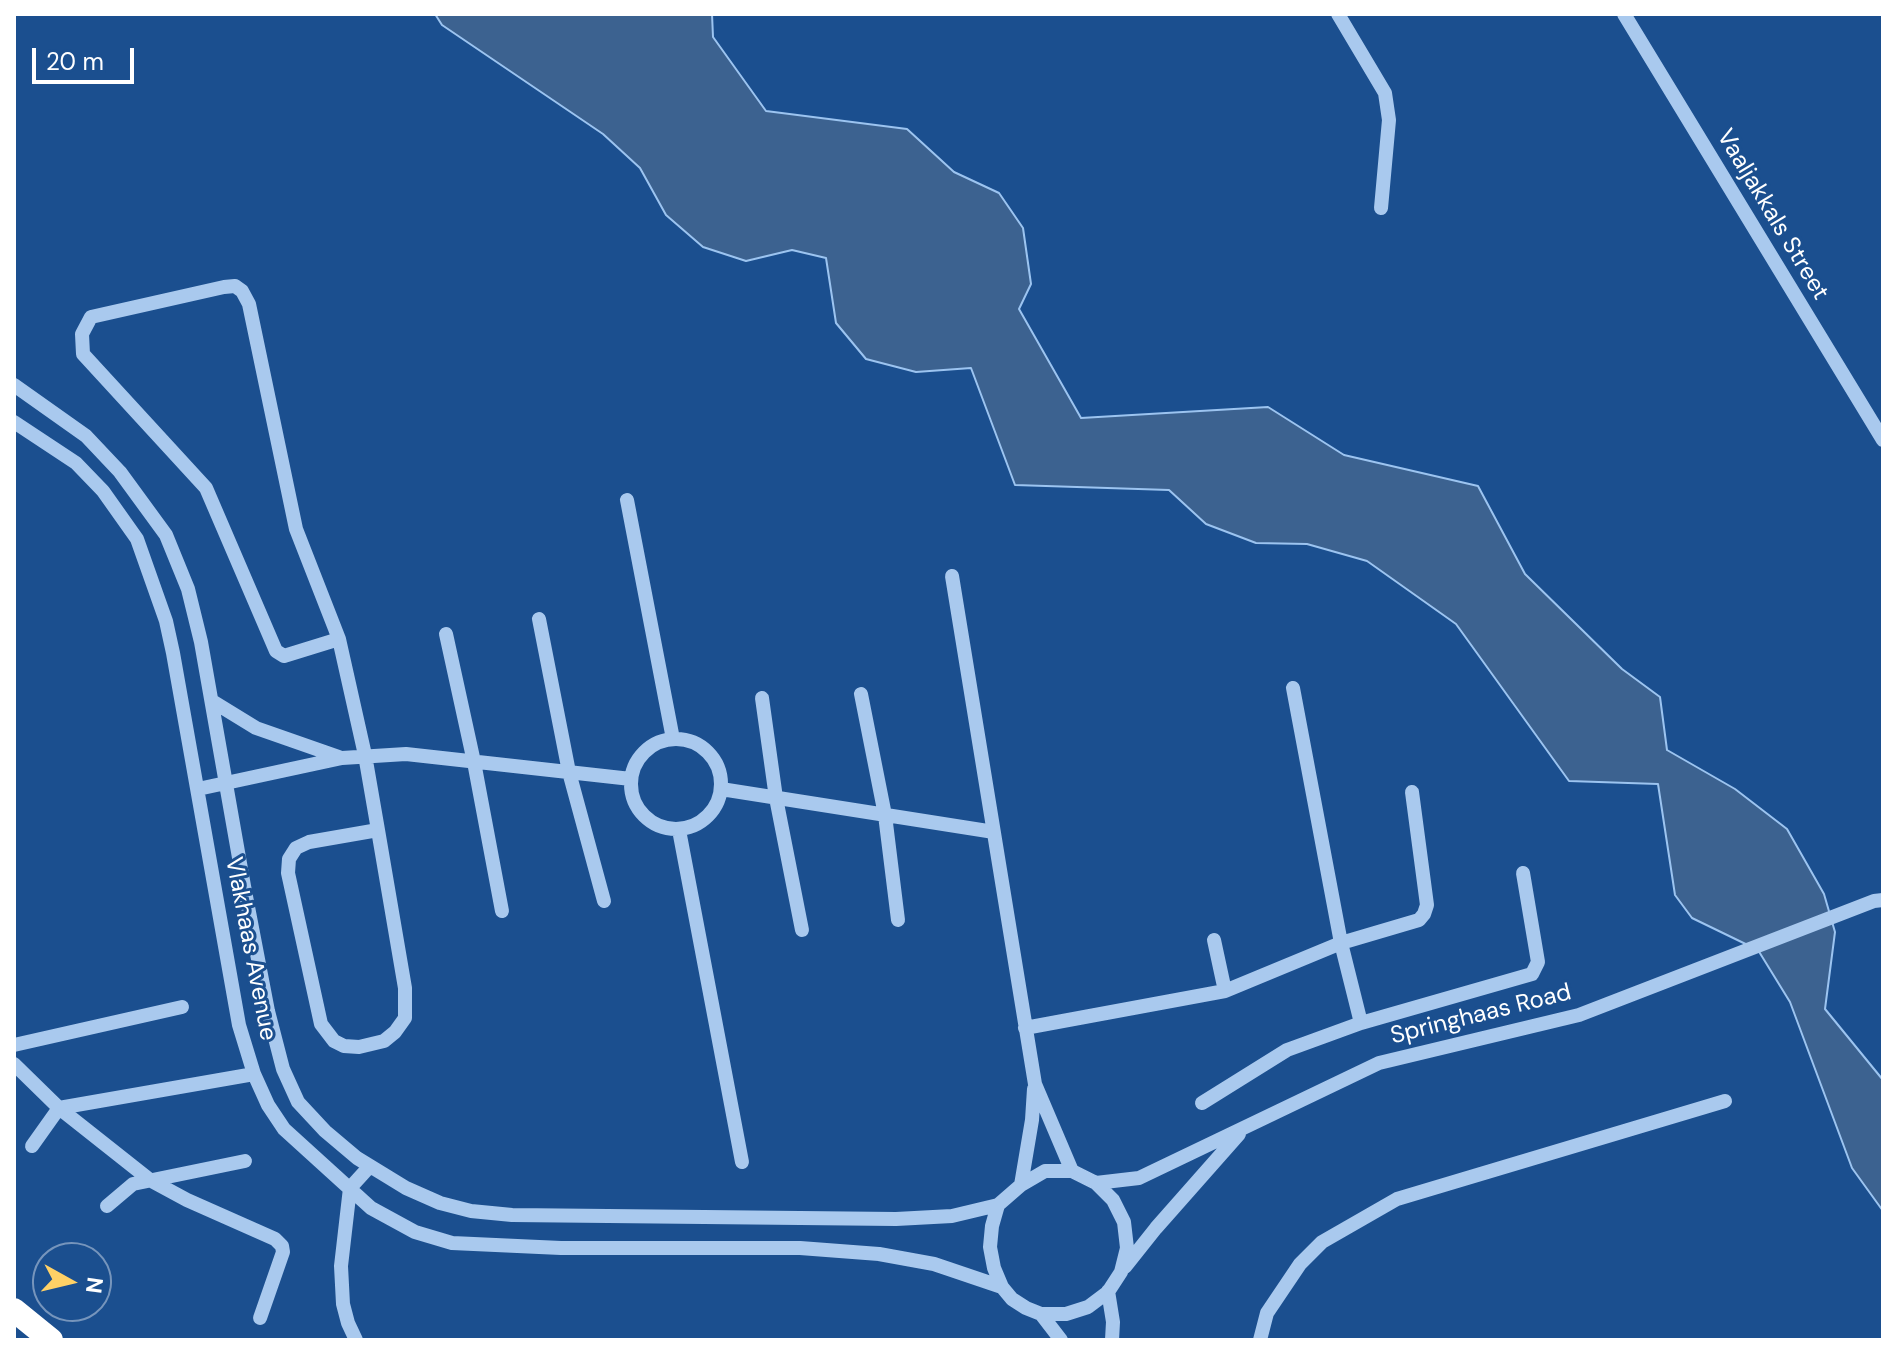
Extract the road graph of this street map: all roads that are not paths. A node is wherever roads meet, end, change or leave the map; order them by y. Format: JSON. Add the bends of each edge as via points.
{"nodes":[{"id":1,"x":1338,"y":14,"type":"edge"},
{"id":2,"x":1624,"y":14,"type":"edge"},
{"id":3,"x":1381,"y":208,"type":"dead end"},
{"id":4,"x":14,"y":385,"type":"edge"},
{"id":5,"x":14,"y":422,"type":"edge"},
{"id":6,"x":1883,"y":440,"type":"edge"},
{"id":7,"x":627,"y":500,"type":"dead end"},
{"id":8,"x":952,"y":576,"type":"dead end"},
{"id":9,"x":539,"y":619,"type":"dead end"},
{"id":10,"x":446,"y":634,"type":"dead end"},
{"id":11,"x":339,"y":639,"type":"junction"},
{"id":12,"x":1293,"y":688,"type":"dead end"},
{"id":13,"x":861,"y":694,"type":"dead end"},
{"id":14,"x":762,"y":698,"type":"dead end"},
{"id":15,"x":212,"y":701,"type":"junction"},
{"id":16,"x":673,"y":739,"type":"junction"},
{"id":17,"x":365,"y":755,"type":"junction"},
{"id":18,"x":342,"y":758,"type":"junction"},
{"id":19,"x":474,"y":762,"type":"junction"},
{"id":20,"x":569,"y":772,"type":"junction"},
{"id":21,"x":631,"y":779,"type":"junction"},
{"id":22,"x":226,"y":781,"type":"junction"},
{"id":23,"x":198,"y":789,"type":"junction"},
{"id":24,"x":721,"y":789,"type":"junction"},
{"id":25,"x":1412,"y":792,"type":"dead end"},
{"id":26,"x":776,"y":798,"type":"junction"},
{"id":27,"x":885,"y":815,"type":"junction"},
{"id":28,"x":378,"y":830,"type":"junction"},
{"id":29,"x":679,"y":830,"type":"junction"},
{"id":30,"x":994,"y":832,"type":"junction"},
{"id":31,"x":1523,"y":873,"type":"dead end"},
{"id":32,"x":1878,"y":900,"type":"edge"},
{"id":33,"x":604,"y":901,"type":"dead end"},
{"id":34,"x":502,"y":911,"type":"dead end"},
{"id":35,"x":898,"y":920,"type":"dead end"},
{"id":36,"x":802,"y":930,"type":"dead end"},
{"id":37,"x":1214,"y":940,"type":"dead end"},
{"id":38,"x":1341,"y":943,"type":"junction"},
{"id":39,"x":1225,"y":991,"type":"junction"},
{"id":40,"x":182,"y":1007,"type":"dead end"},
{"id":41,"x":1361,"y":1023,"type":"junction"},
{"id":42,"x":1025,"y":1028,"type":"junction"},
{"id":43,"x":14,"y":1045,"type":"edge"},
{"id":44,"x":14,"y":1064,"type":"edge"},
{"id":45,"x":254,"y":1074,"type":"junction"},
{"id":46,"x":1035,"y":1084,"type":"junction"},
{"id":47,"x":1725,"y":1101,"type":"dead end"},
{"id":48,"x":1202,"y":1103,"type":"dead end"},
{"id":49,"x":59,"y":1108,"type":"junction"},
{"id":50,"x":1245,"y":1127,"type":"junction"},
{"id":51,"x":32,"y":1146,"type":"dead end"},
{"id":52,"x":245,"y":1161,"type":"dead end"},
{"id":53,"x":742,"y":1162,"type":"dead end"},
{"id":54,"x":370,"y":1166,"type":"junction"},
{"id":55,"x":1072,"y":1171,"type":"junction"},
{"id":56,"x":150,"y":1180,"type":"junction"},
{"id":57,"x":1096,"y":1183,"type":"junction"},
{"id":58,"x":1021,"y":1185,"type":"junction"},
{"id":59,"x":350,"y":1188,"type":"junction"},
{"id":60,"x":998,"y":1205,"type":"junction"},
{"id":61,"x":107,"y":1206,"type":"dead end"},
{"id":62,"x":1121,"y":1272,"type":"junction"},
{"id":63,"x":1002,"y":1287,"type":"junction"},
{"id":64,"x":1108,"y":1291,"type":"junction"},
{"id":65,"x":14,"y":1310,"type":"edge"},
{"id":66,"x":1041,"y":1314,"type":"junction"},
{"id":67,"x":260,"y":1318,"type":"dead end"},
{"id":68,"x":51,"y":1340,"type":"edge"},
{"id":69,"x":356,"y":1340,"type":"edge"},
{"id":70,"x":1061,"y":1340,"type":"edge"},
{"id":71,"x":1112,"y":1340,"type":"edge"},
{"id":72,"x":1260,"y":1340,"type":"edge"}],
"edges":[{"from":1,"to":3,"type":"street","via":[[1385,93],[1389,120]]},
{"from":2,"to":6,"type":"street","name":"Vaaljakkals Street"},
{"from":4,"to":15,"type":"street","name":"Vlakhaas Avenue","via":[[86,436],[166,535],[188,589]]},
{"from":5,"to":23,"type":"street","name":"Vlakhaas Avenue","via":[[76,463],[137,539],[166,621]]},
{"from":7,"to":16,"type":"street"},
{"from":8,"to":30,"type":"street"},
{"from":9,"to":20,"type":"street"},
{"from":10,"to":19,"type":"street"},
{"from":11,"to":11,"type":"street","via":[[284,656],[276,651],[206,488],[83,354],[82,334],[91,317],[224,287],[242,291],[296,529]]},
{"from":11,"to":17,"type":"street"},
{"from":12,"to":38,"type":"street"},
{"from":13,"to":27,"type":"street"},
{"from":14,"to":26,"type":"street"},
{"from":15,"to":18,"type":"street","via":[[265,732]]},
{"from":15,"to":22,"type":"street","name":"Vlakhaas Avenue"},
{"from":16,"to":21,"type":"street","via":[[645,752]]},
{"from":16,"to":24,"type":"street","via":[[703,748],[720,774]]},
{"from":17,"to":18,"type":"street"},
{"from":17,"to":19,"type":"street"},
{"from":17,"to":28,"type":"street"},
{"from":18,"to":22,"type":"street"},
{"from":19,"to":20,"type":"street"},
{"from":19,"to":34,"type":"street"},
{"from":20,"to":21,"type":"street"},
{"from":20,"to":33,"type":"street"},
{"from":21,"to":29,"type":"street","via":[[632,795],[649,821]]},
{"from":22,"to":23,"type":"street"},
{"from":22,"to":54,"type":"street","name":"Vlakhaas Avenue","via":[[283,1069],[298,1102]]},
{"from":23,"to":45,"type":"street","name":"Vlakhaas Avenue","via":[[239,1025]]},
{"from":24,"to":26,"type":"street"},
{"from":24,"to":29,"type":"street","via":[[707,817]]},
{"from":25,"to":38,"type":"street","via":[[1424,914],[1419,920]]},
{"from":26,"to":27,"type":"street"},
{"from":26,"to":36,"type":"street"},
{"from":27,"to":30,"type":"street"},
{"from":27,"to":35,"type":"street"},
{"from":28,"to":28,"type":"street","via":[[405,988],[405,1018],[384,1041],[344,1046],[321,1024],[289,859],[309,842]]},
{"from":29,"to":53,"type":"street"},
{"from":30,"to":42,"type":"street"},
{"from":31,"to":41,"type":"street","via":[[1538,962],[1532,974]]},
{"from":32,"to":50,"type":"street","name":"Springhaas Road","via":[[1579,1015],[1379,1063]]},
{"from":37,"to":39,"type":"street"},
{"from":38,"to":39,"type":"street"},
{"from":38,"to":41,"type":"street"},
{"from":39,"to":42,"type":"street"},
{"from":40,"to":43,"type":"street"},
{"from":41,"to":48,"type":"street","via":[[1287,1050]]},
{"from":42,"to":46,"type":"street"},
{"from":44,"to":49,"type":"street"},
{"from":45,"to":49,"type":"street"},
{"from":45,"to":59,"type":"street","name":"Vlakhaas Avenue","via":[[284,1129]]},
{"from":46,"to":55,"type":"street"},
{"from":46,"to":58,"type":"street"},
{"from":47,"to":72,"type":"street","via":[[1397,1199],[1322,1242],[1300,1264],[1267,1313]]},
{"from":49,"to":51,"type":"street"},
{"from":49,"to":56,"type":"street"},
{"from":50,"to":57,"type":"street","name":"Springhaas Road","via":[[1139,1178]]},
{"from":50,"to":62,"type":"street"},
{"from":52,"to":56,"type":"street"},
{"from":54,"to":59,"type":"street"},
{"from":54,"to":60,"type":"street","name":"Vlakhaas Avenue","via":[[440,1203],[512,1215],[896,1219]]},
{"from":55,"to":57,"type":"street"},
{"from":55,"to":58,"type":"street","via":[[1045,1171]]},
{"from":56,"to":61,"type":"street","via":[[133,1184]]},
{"from":56,"to":67,"type":"street","via":[[282,1246]]},
{"from":57,"to":62,"type":"street","via":[[1124,1222],[1127,1248]]},
{"from":58,"to":60,"type":"street"},
{"from":59,"to":63,"type":"street","name":"Vlakhaas Avenue","via":[[371,1208],[415,1232],[452,1243],[848,1250],[934,1264]]},
{"from":59,"to":69,"type":"street","via":[[341,1266],[348,1323]]},
{"from":60,"to":63,"type":"street","via":[[990,1247]]},
{"from":62,"to":64,"type":"street"},
{"from":63,"to":66,"type":"street","name":"Vlakhaas Avenue","via":[[1019,1304]]},
{"from":64,"to":66,"type":"street","via":[[1088,1307]]},
{"from":64,"to":71,"type":"street"},
{"from":65,"to":68,"type":"highway"},
{"from":66,"to":70,"type":"street","name":"Vlakhaas Avenue"}]}
